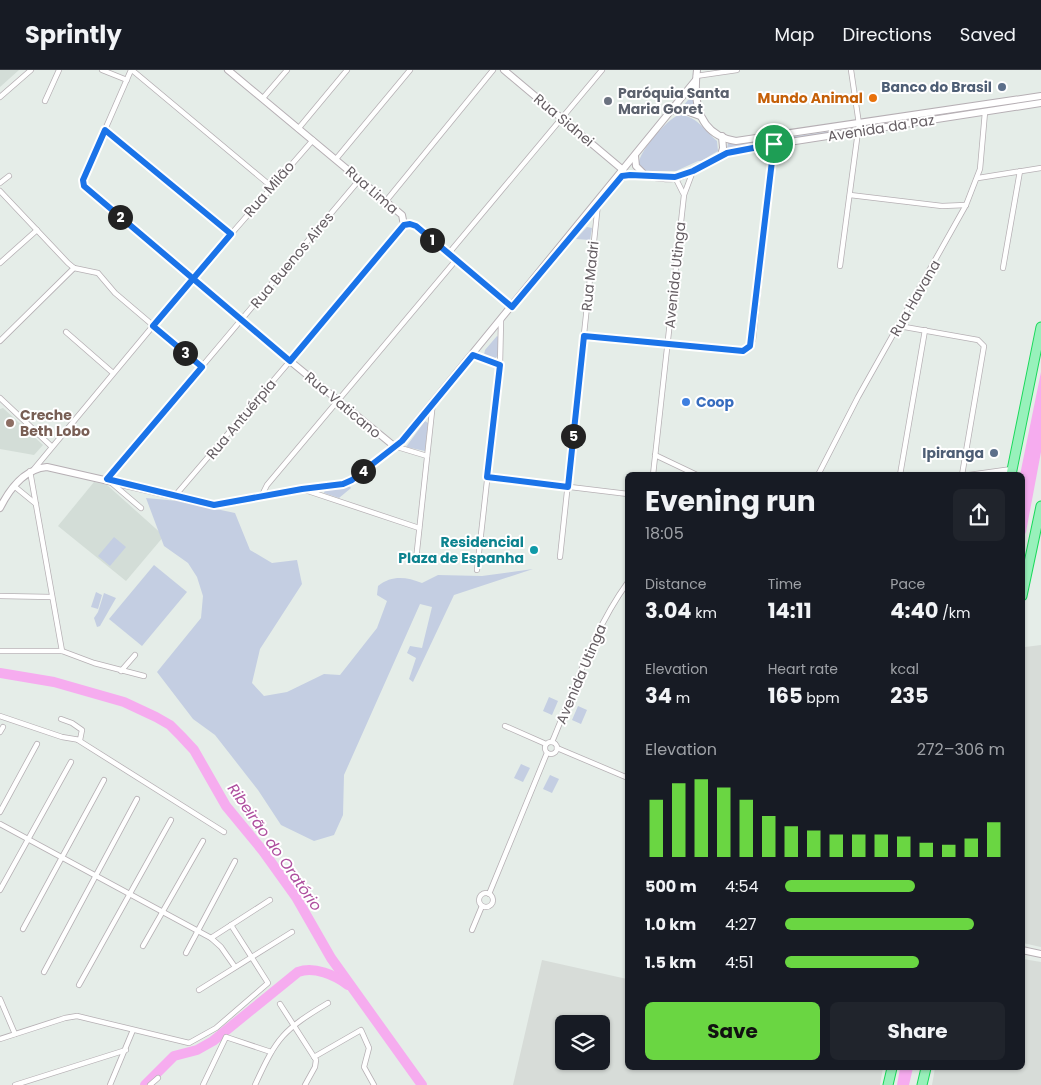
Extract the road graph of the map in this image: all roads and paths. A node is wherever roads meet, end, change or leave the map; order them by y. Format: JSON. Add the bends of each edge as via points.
{"nodes":[{"id":1,"x":30,"y":70,"type":"edge"},
{"id":2,"x":59,"y":70,"type":"edge"},
{"id":3,"x":102,"y":70,"type":"edge"},
{"id":4,"x":132,"y":70,"type":"edge"},
{"id":5,"x":228,"y":70,"type":"edge"},
{"id":6,"x":287,"y":70,"type":"edge"},
{"id":7,"x":347,"y":70,"type":"edge"},
{"id":8,"x":410,"y":70,"type":"edge"},
{"id":9,"x":494,"y":70,"type":"edge"},
{"id":10,"x":504,"y":70,"type":"edge"},
{"id":11,"x":602,"y":70,"type":"edge"},
{"id":12,"x":737,"y":70,"type":"edge"},
{"id":13,"x":851,"y":70,"type":"edge"},
{"id":14,"x":696,"y":76,"type":"edge"},
{"id":15,"x":127,"y":80,"type":"junction"},
{"id":16,"x":1041,"y":96,"type":"edge"},
{"id":17,"x":0,"y":97,"type":"edge"},
{"id":18,"x":263,"y":98,"type":"junction"},
{"id":19,"x":45,"y":101,"type":"dead end"},
{"id":20,"x":1041,"y":104,"type":"edge"},
{"id":21,"x":672,"y":111,"type":"junction"},
{"id":22,"x":985,"y":112,"type":"junction"},
{"id":23,"x":700,"y":116,"type":"junction"},
{"id":24,"x":562,"y":118,"type":"junction"},
{"id":25,"x":859,"y":124,"type":"junction"},
{"id":26,"x":298,"y":128,"type":"junction"},
{"id":27,"x":105,"y":130,"type":"junction"},
{"id":28,"x":858,"y":132,"type":"junction"},
{"id":29,"x":722,"y":136,"type":"junction"},
{"id":30,"x":312,"y":140,"type":"junction"},
{"id":31,"x":774,"y":144,"type":"junction"},
{"id":32,"x":721,"y":155,"type":"junction"},
{"id":33,"x":635,"y":156,"type":"junction"},
{"id":34,"x":336,"y":159,"type":"junction"},
{"id":35,"x":1041,"y":168,"type":"edge"},
{"id":36,"x":623,"y":170,"type":"junction"},
{"id":37,"x":693,"y":171,"type":"junction"},
{"id":38,"x":1020,"y":171,"type":"junction"},
{"id":39,"x":10,"y":176,"type":"dead end"},
{"id":40,"x":648,"y":176,"type":"junction"},
{"id":41,"x":675,"y":177,"type":"junction"},
{"id":42,"x":978,"y":178,"type":"junction"},
{"id":43,"x":360,"y":179,"type":"junction"},
{"id":44,"x":617,"y":179,"type":"junction"},
{"id":45,"x":0,"y":184,"type":"edge"},
{"id":46,"x":272,"y":187,"type":"junction"},
{"id":47,"x":0,"y":191,"type":"edge"},
{"id":48,"x":684,"y":195,"type":"junction"},
{"id":49,"x":850,"y":195,"type":"junction"},
{"id":50,"x":386,"y":201,"type":"junction"},
{"id":51,"x":598,"y":204,"type":"junction"},
{"id":52,"x":966,"y":205,"type":"junction"},
{"id":53,"x":404,"y":225,"type":"junction"},
{"id":54,"x":37,"y":230,"type":"junction"},
{"id":55,"x":231,"y":234,"type":"junction"},
{"id":56,"x":448,"y":253,"type":"junction"},
{"id":57,"x":456,"y":260,"type":"junction"},
{"id":58,"x":0,"y":263,"type":"edge"},
{"id":59,"x":840,"y":266,"type":"dead end"},
{"id":60,"x":74,"y":268,"type":"junction"},
{"id":61,"x":1003,"y":268,"type":"dead end"},
{"id":62,"x":192,"y":279,"type":"junction"},
{"id":63,"x":512,"y":307,"type":"junction"},
{"id":64,"x":242,"y":320,"type":"junction"},
{"id":65,"x":501,"y":320,"type":"junction"},
{"id":66,"x":153,"y":326,"type":"junction"},
{"id":67,"x":899,"y":326,"type":"junction"},
{"id":68,"x":1041,"y":327,"type":"edge"},
{"id":69,"x":925,"y":330,"type":"junction"},
{"id":70,"x":66,"y":332,"type":"dead end"},
{"id":71,"x":584,"y":336,"type":"junction"},
{"id":72,"x":0,"y":341,"type":"edge"},
{"id":73,"x":668,"y":344,"type":"junction"},
{"id":74,"x":473,"y":355,"type":"junction"},
{"id":75,"x":290,"y":361,"type":"junction"},
{"id":76,"x":500,"y":365,"type":"junction"},
{"id":77,"x":202,"y":367,"type":"junction"},
{"id":78,"x":113,"y":373,"type":"junction"},
{"id":79,"x":0,"y":398,"type":"edge"},
{"id":80,"x":338,"y":400,"type":"junction"},
{"id":81,"x":433,"y":402,"type":"junction"},
{"id":82,"x":51,"y":446,"type":"junction"},
{"id":83,"x":394,"y":446,"type":"junction"},
{"id":84,"x":655,"y":455,"type":"junction"},
{"id":85,"x":427,"y":456,"type":"junction"},
{"id":86,"x":32,"y":470,"type":"junction"},
{"id":87,"x":653,"y":472,"type":"edge"},
{"id":88,"x":692,"y":472,"type":"edge"},
{"id":89,"x":820,"y":472,"type":"edge"},
{"id":90,"x":901,"y":472,"type":"edge"},
{"id":91,"x":963,"y":472,"type":"edge"},
{"id":92,"x":1012,"y":472,"type":"edge"},
{"id":93,"x":487,"y":477,"type":"junction"},
{"id":94,"x":107,"y":479,"type":"junction"},
{"id":95,"x":14,"y":486,"type":"junction"},
{"id":96,"x":568,"y":487,"type":"junction"},
{"id":97,"x":302,"y":489,"type":"junction"},
{"id":98,"x":625,"y":494,"type":"edge"},
{"id":99,"x":262,"y":495,"type":"junction"},
{"id":100,"x":174,"y":497,"type":"junction"},
{"id":101,"x":36,"y":504,"type":"junction"},
{"id":102,"x":1041,"y":506,"type":"edge"},
{"id":103,"x":0,"y":508,"type":"edge"},
{"id":104,"x":141,"y":508,"type":"dead end"},
{"id":105,"x":420,"y":528,"type":"junction"},
{"id":106,"x":560,"y":557,"type":"dead end"},
{"id":107,"x":416,"y":560,"type":"dead end"},
{"id":108,"x":477,"y":570,"type":"dead end"},
{"id":109,"x":1025,"y":582,"type":"edge"},
{"id":110,"x":625,"y":586,"type":"edge"},
{"id":111,"x":0,"y":596,"type":"edge"},
{"id":112,"x":52,"y":597,"type":"junction"},
{"id":113,"x":62,"y":650,"type":"junction"},
{"id":114,"x":0,"y":651,"type":"edge"},
{"id":115,"x":135,"y":655,"type":"dead end"},
{"id":116,"x":121,"y":671,"type":"junction"},
{"id":117,"x":144,"y":676,"type":"dead end"},
{"id":118,"x":0,"y":716,"type":"edge"},
{"id":119,"x":61,"y":719,"type":"dead end"},
{"id":120,"x":505,"y":726,"type":"dead end"},
{"id":121,"x":78,"y":740,"type":"junction"},
{"id":122,"x":552,"y":742,"type":"junction"},
{"id":123,"x":37,"y":744,"type":"dead end"},
{"id":124,"x":546,"y":744,"type":"junction"},
{"id":125,"x":557,"y":748,"type":"junction"},
{"id":126,"x":547,"y":753,"type":"junction"},
{"id":127,"x":71,"y":762,"type":"dead end"},
{"id":128,"x":625,"y":777,"type":"edge"},
{"id":129,"x":104,"y":780,"type":"dead end"},
{"id":130,"x":137,"y":799,"type":"dead end"},
{"id":131,"x":0,"y":812,"type":"edge"},
{"id":132,"x":171,"y":820,"type":"dead end"},
{"id":133,"x":0,"y":824,"type":"edge"},
{"id":134,"x":224,"y":832,"type":"dead end"},
{"id":135,"x":28,"y":840,"type":"junction"},
{"id":136,"x":202,"y":840,"type":"dead end"},
{"id":137,"x":62,"y":857,"type":"junction"},
{"id":138,"x":235,"y":861,"type":"dead end"},
{"id":139,"x":95,"y":876,"type":"junction"},
{"id":140,"x":0,"y":890,"type":"edge"},
{"id":141,"x":489,"y":894,"type":"junction"},
{"id":142,"x":130,"y":895,"type":"junction"},
{"id":143,"x":270,"y":900,"type":"dead end"},
{"id":144,"x":482,"y":906,"type":"junction"},
{"id":145,"x":163,"y":913,"type":"junction"},
{"id":146,"x":231,"y":925,"type":"junction"},
{"id":147,"x":23,"y":929,"type":"dead end"},
{"id":148,"x":472,"y":930,"type":"dead end"},
{"id":149,"x":196,"y":931,"type":"junction"},
{"id":150,"x":292,"y":932,"type":"dead end"},
{"id":151,"x":211,"y":938,"type":"junction"},
{"id":152,"x":143,"y":946,"type":"dead end"},
{"id":153,"x":1025,"y":951,"type":"edge"},
{"id":154,"x":186,"y":953,"type":"dead end"},
{"id":155,"x":1041,"y":954,"type":"edge"},
{"id":156,"x":251,"y":957,"type":"junction"},
{"id":157,"x":235,"y":967,"type":"junction"},
{"id":158,"x":44,"y":972,"type":"dead end"},
{"id":159,"x":79,"y":985,"type":"dead end"},
{"id":160,"x":198,"y":990,"type":"dead end"},
{"id":161,"x":0,"y":999,"type":"edge"},
{"id":162,"x":328,"y":1003,"type":"dead end"},
{"id":163,"x":280,"y":1004,"type":"dead end"},
{"id":164,"x":294,"y":1024,"type":"junction"},
{"id":165,"x":133,"y":1030,"type":"junction"},
{"id":166,"x":15,"y":1034,"type":"junction"},
{"id":167,"x":0,"y":1039,"type":"edge"},
{"id":168,"x":126,"y":1050,"type":"junction"},
{"id":169,"x":271,"y":1052,"type":"junction"},
{"id":170,"x":314,"y":1056,"type":"junction"},
{"id":171,"x":892,"y":1070,"type":"edge"},
{"id":172,"x":926,"y":1070,"type":"edge"},
{"id":173,"x":158,"y":1078,"type":"dead end"},
{"id":174,"x":15,"y":1085,"type":"edge"},
{"id":175,"x":110,"y":1085,"type":"edge"},
{"id":176,"x":150,"y":1085,"type":"edge"},
{"id":177,"x":203,"y":1085,"type":"edge"},
{"id":178,"x":255,"y":1085,"type":"edge"},
{"id":179,"x":305,"y":1085,"type":"edge"},
{"id":180,"x":374,"y":1085,"type":"edge"},
{"id":181,"x":888,"y":1085,"type":"edge"},
{"id":182,"x":922,"y":1085,"type":"edge"}],
"edges":[{"from":1,"to":17,"type":"street"},
{"from":2,"to":19,"type":"street"},
{"from":3,"to":15,"type":"street"},
{"from":4,"to":15,"type":"street"},
{"from":4,"to":46,"type":"street"},
{"from":5,"to":18,"type":"main road","name":"Rua Lima"},
{"from":6,"to":18,"type":"street"},
{"from":7,"to":26,"type":"street"},
{"from":8,"to":34,"type":"street"},
{"from":9,"to":50,"type":"street"},
{"from":10,"to":24,"type":"main road","name":"Rua Sidnei"},
{"from":11,"to":24,"type":"street"},
{"from":12,"to":14,"type":"street"},
{"from":13,"to":25,"type":"street"},
{"from":14,"to":21,"type":"main road"},
{"from":14,"to":23,"type":"main road"},
{"from":15,"to":27,"type":"street"},
{"from":16,"to":25,"type":"main road","name":"Avenida da Paz"},
{"from":18,"to":26,"type":"main road","name":"Rua Lima"},
{"from":20,"to":22,"type":"main road","name":"Avenida da Paz"},
{"from":21,"to":23,"type":"main road"},
{"from":21,"to":33,"type":"main road"},
{"from":22,"to":28,"type":"main road","name":"Avenida da Paz"},
{"from":22,"to":42,"type":"street","name":"Rua Havana"},
{"from":23,"to":29,"type":"main road"},
{"from":24,"to":36,"type":"main road","name":"Rua Sidnei"},
{"from":24,"to":56,"type":"street"},
{"from":25,"to":28,"type":"street"},
{"from":25,"to":29,"type":"main road","name":"Avenida da Paz","via":[[740,142]]},
{"from":26,"to":30,"type":"main road","name":"Rua Lima"},
{"from":27,"to":55,"type":"street"},
{"from":27,"to":62,"type":"street","name":"Rua Vaticano","via":[[83,180],[84,186]]},
{"from":28,"to":31,"type":"main road","name":"Avenida da Paz"},
{"from":28,"to":49,"type":"street"},
{"from":29,"to":32,"type":"main road"},
{"from":30,"to":34,"type":"main road","name":"Rua Lima"},
{"from":30,"to":46,"type":"street","name":"Rua Milão"},
{"from":31,"to":32,"type":"main road","name":"Avenida da Paz"},
{"from":31,"to":73,"type":"street","via":[[750,346],[743,351]]},
{"from":32,"to":37,"type":"main road"},
{"from":33,"to":36,"type":"main road"},
{"from":33,"to":40,"type":"main road","via":[[638,169]]},
{"from":34,"to":43,"type":"main road","name":"Rua Lima"},
{"from":35,"to":38,"type":"street"},
{"from":36,"to":44,"type":"main road"},
{"from":37,"to":41,"type":"main road"},
{"from":37,"to":48,"type":"street","name":"Avenida Utinga"},
{"from":38,"to":42,"type":"street"},
{"from":38,"to":61,"type":"street"},
{"from":39,"to":45,"type":"street"},
{"from":40,"to":41,"type":"main road"},
{"from":40,"to":44,"type":"main road","via":[[626,175]]},
{"from":41,"to":48,"type":"street"},
{"from":42,"to":52,"type":"street","name":"Rua Havana"},
{"from":43,"to":50,"type":"main road","name":"Rua Lima"},
{"from":43,"to":64,"type":"street","name":"Rua Buenos Aires"},
{"from":44,"to":51,"type":"main road"},
{"from":46,"to":55,"type":"street","name":"Rua Milão"},
{"from":47,"to":54,"type":"street"},
{"from":48,"to":73,"type":"street","name":"Avenida Utinga"},
{"from":49,"to":52,"type":"street","via":[[942,206]]},
{"from":49,"to":59,"type":"street"},
{"from":50,"to":53,"type":"main road","name":"Rua Lima","via":[[400,213]]},
{"from":51,"to":63,"type":"main road"},
{"from":51,"to":71,"type":"street","name":"Rua Madri"},
{"from":52,"to":67,"type":"street","name":"Rua Havana"},
{"from":53,"to":56,"type":"street","name":"Rua Lima","via":[[416,226]]},
{"from":53,"to":75,"type":"main road","name":"Rua Antuérpia"},
{"from":54,"to":58,"type":"street"},
{"from":54,"to":60,"type":"street"},
{"from":55,"to":62,"type":"street","name":"Rua Milão"},
{"from":56,"to":57,"type":"street","name":"Rua Lima"},
{"from":57,"to":63,"type":"street","name":"Rua Lima"},
{"from":57,"to":80,"type":"street"},
{"from":60,"to":66,"type":"street","via":[[98,273],[112,290]]},
{"from":60,"to":72,"type":"street"},
{"from":62,"to":64,"type":"street","name":"Rua Vaticano"},
{"from":62,"to":66,"type":"street","name":"Rua Milão"},
{"from":63,"to":65,"type":"main road"},
{"from":64,"to":75,"type":"street","name":"Rua Vaticano"},
{"from":64,"to":77,"type":"street","name":"Rua Buenos Aires"},
{"from":65,"to":74,"type":"main road"},
{"from":65,"to":76,"type":"street"},
{"from":66,"to":77,"type":"street"},
{"from":66,"to":78,"type":"street","name":"Rua Milão"},
{"from":67,"to":69,"type":"street"},
{"from":67,"to":89,"type":"street","name":"Rua Havana"},
{"from":68,"to":92,"type":"highway"},
{"from":69,"to":90,"type":"street"},
{"from":69,"to":91,"type":"street","via":[[978,340],[984,349]]},
{"from":70,"to":78,"type":"street"},
{"from":71,"to":73,"type":"street"},
{"from":71,"to":96,"type":"street","name":"Rua Madri"},
{"from":73,"to":84,"type":"street","name":"Avenida Utinga"},
{"from":74,"to":76,"type":"street"},
{"from":74,"to":81,"type":"main road"},
{"from":75,"to":80,"type":"main road","name":"Rua Vaticano"},
{"from":75,"to":100,"type":"street","name":"Rua Antuérpia"},
{"from":76,"to":93,"type":"street"},
{"from":77,"to":94,"type":"street","name":"Rua Buenos Aires"},
{"from":78,"to":82,"type":"street","name":"Rua Milão"},
{"from":79,"to":82,"type":"street"},
{"from":80,"to":83,"type":"main road","name":"Rua Vaticano"},
{"from":80,"to":99,"type":"street"},
{"from":81,"to":83,"type":"main road","via":[[402,441]]},
{"from":81,"to":85,"type":"street"},
{"from":82,"to":86,"type":"street","name":"Rua Milão"},
{"from":83,"to":85,"type":"street","name":"Rua Vaticano"},
{"from":83,"to":97,"type":"main road","via":[[350,482]]},
{"from":84,"to":87,"type":"street","name":"Avenida Utinga"},
{"from":84,"to":88,"type":"street"},
{"from":85,"to":105,"type":"street"},
{"from":86,"to":94,"type":"main road","via":[[52,467]]},
{"from":86,"to":95,"type":"main road"},
{"from":86,"to":101,"type":"street"},
{"from":93,"to":96,"type":"street"},
{"from":93,"to":108,"type":"street"},
{"from":94,"to":100,"type":"main road"},
{"from":94,"to":104,"type":"street"},
{"from":95,"to":101,"type":"street"},
{"from":95,"to":103,"type":"main road"},
{"from":96,"to":98,"type":"street"},
{"from":96,"to":106,"type":"street","name":"Rua Madri"},
{"from":97,"to":99,"type":"main road"},
{"from":97,"to":105,"type":"street"},
{"from":99,"to":100,"type":"main road","via":[[214,505]]},
{"from":101,"to":112,"type":"street"},
{"from":102,"to":109,"type":"highway"},
{"from":105,"to":107,"type":"street"},
{"from":110,"to":122,"type":"street","name":"Avenida Utinga","via":[[600,629]]},
{"from":111,"to":112,"type":"street"},
{"from":112,"to":113,"type":"street"},
{"from":113,"to":114,"type":"street"},
{"from":113,"to":116,"type":"street"},
{"from":115,"to":116,"type":"street"},
{"from":116,"to":117,"type":"street"},
{"from":118,"to":121,"type":"street"},
{"from":119,"to":121,"type":"street","via":[[82,730]]},
{"from":120,"to":124,"type":"street"},
{"from":121,"to":134,"type":"street"},
{"from":122,"to":124,"type":"street"},
{"from":122,"to":125,"type":"street"},
{"from":123,"to":131,"type":"street"},
{"from":124,"to":126,"type":"street"},
{"from":125,"to":126,"type":"street","via":[[552,754]]},
{"from":125,"to":128,"type":"street"},
{"from":126,"to":141,"type":"street"},
{"from":127,"to":135,"type":"street"},
{"from":129,"to":137,"type":"street"},
{"from":130,"to":139,"type":"street"},
{"from":132,"to":142,"type":"street"},
{"from":133,"to":135,"type":"street"},
{"from":135,"to":137,"type":"street"},
{"from":135,"to":140,"type":"street"},
{"from":136,"to":145,"type":"street"},
{"from":137,"to":139,"type":"street"},
{"from":137,"to":147,"type":"street"},
{"from":138,"to":149,"type":"street"},
{"from":139,"to":142,"type":"street"},
{"from":139,"to":158,"type":"street"},
{"from":141,"to":144,"type":"street","via":[[481,896]]},
{"from":141,"to":144,"type":"street","via":[[493,897],[493,904]]},
{"from":142,"to":145,"type":"street"},
{"from":142,"to":159,"type":"street"},
{"from":143,"to":146,"type":"street"},
{"from":144,"to":148,"type":"street"},
{"from":145,"to":149,"type":"street"},
{"from":145,"to":152,"type":"street"},
{"from":146,"to":151,"type":"street"},
{"from":146,"to":156,"type":"street"},
{"from":149,"to":151,"type":"street"},
{"from":149,"to":154,"type":"street"},
{"from":150,"to":156,"type":"street"},
{"from":151,"to":157,"type":"street"},
{"from":153,"to":155,"type":"main road"},
{"from":156,"to":157,"type":"street"},
{"from":156,"to":165,"type":"street","via":[[268,983],[216,1028],[189,1043]]},
{"from":157,"to":160,"type":"street"},
{"from":161,"to":166,"type":"street"},
{"from":162,"to":164,"type":"street"},
{"from":163,"to":164,"type":"street"},
{"from":164,"to":169,"type":"street"},
{"from":164,"to":170,"type":"street"},
{"from":165,"to":166,"type":"street","via":[[92,1018],[71,1017]]},
{"from":165,"to":168,"type":"street"},
{"from":166,"to":167,"type":"street"},
{"from":168,"to":174,"type":"street"},
{"from":168,"to":175,"type":"street"},
{"from":169,"to":177,"type":"street","via":[[226,1037]]},
{"from":169,"to":178,"type":"street"},
{"from":170,"to":179,"type":"street","via":[[316,1064]]},
{"from":170,"to":180,"type":"street","via":[[361,1030],[369,1048],[365,1071]]},
{"from":171,"to":181,"type":"highway"},
{"from":172,"to":182,"type":"highway"},
{"from":173,"to":176,"type":"street"}]}
